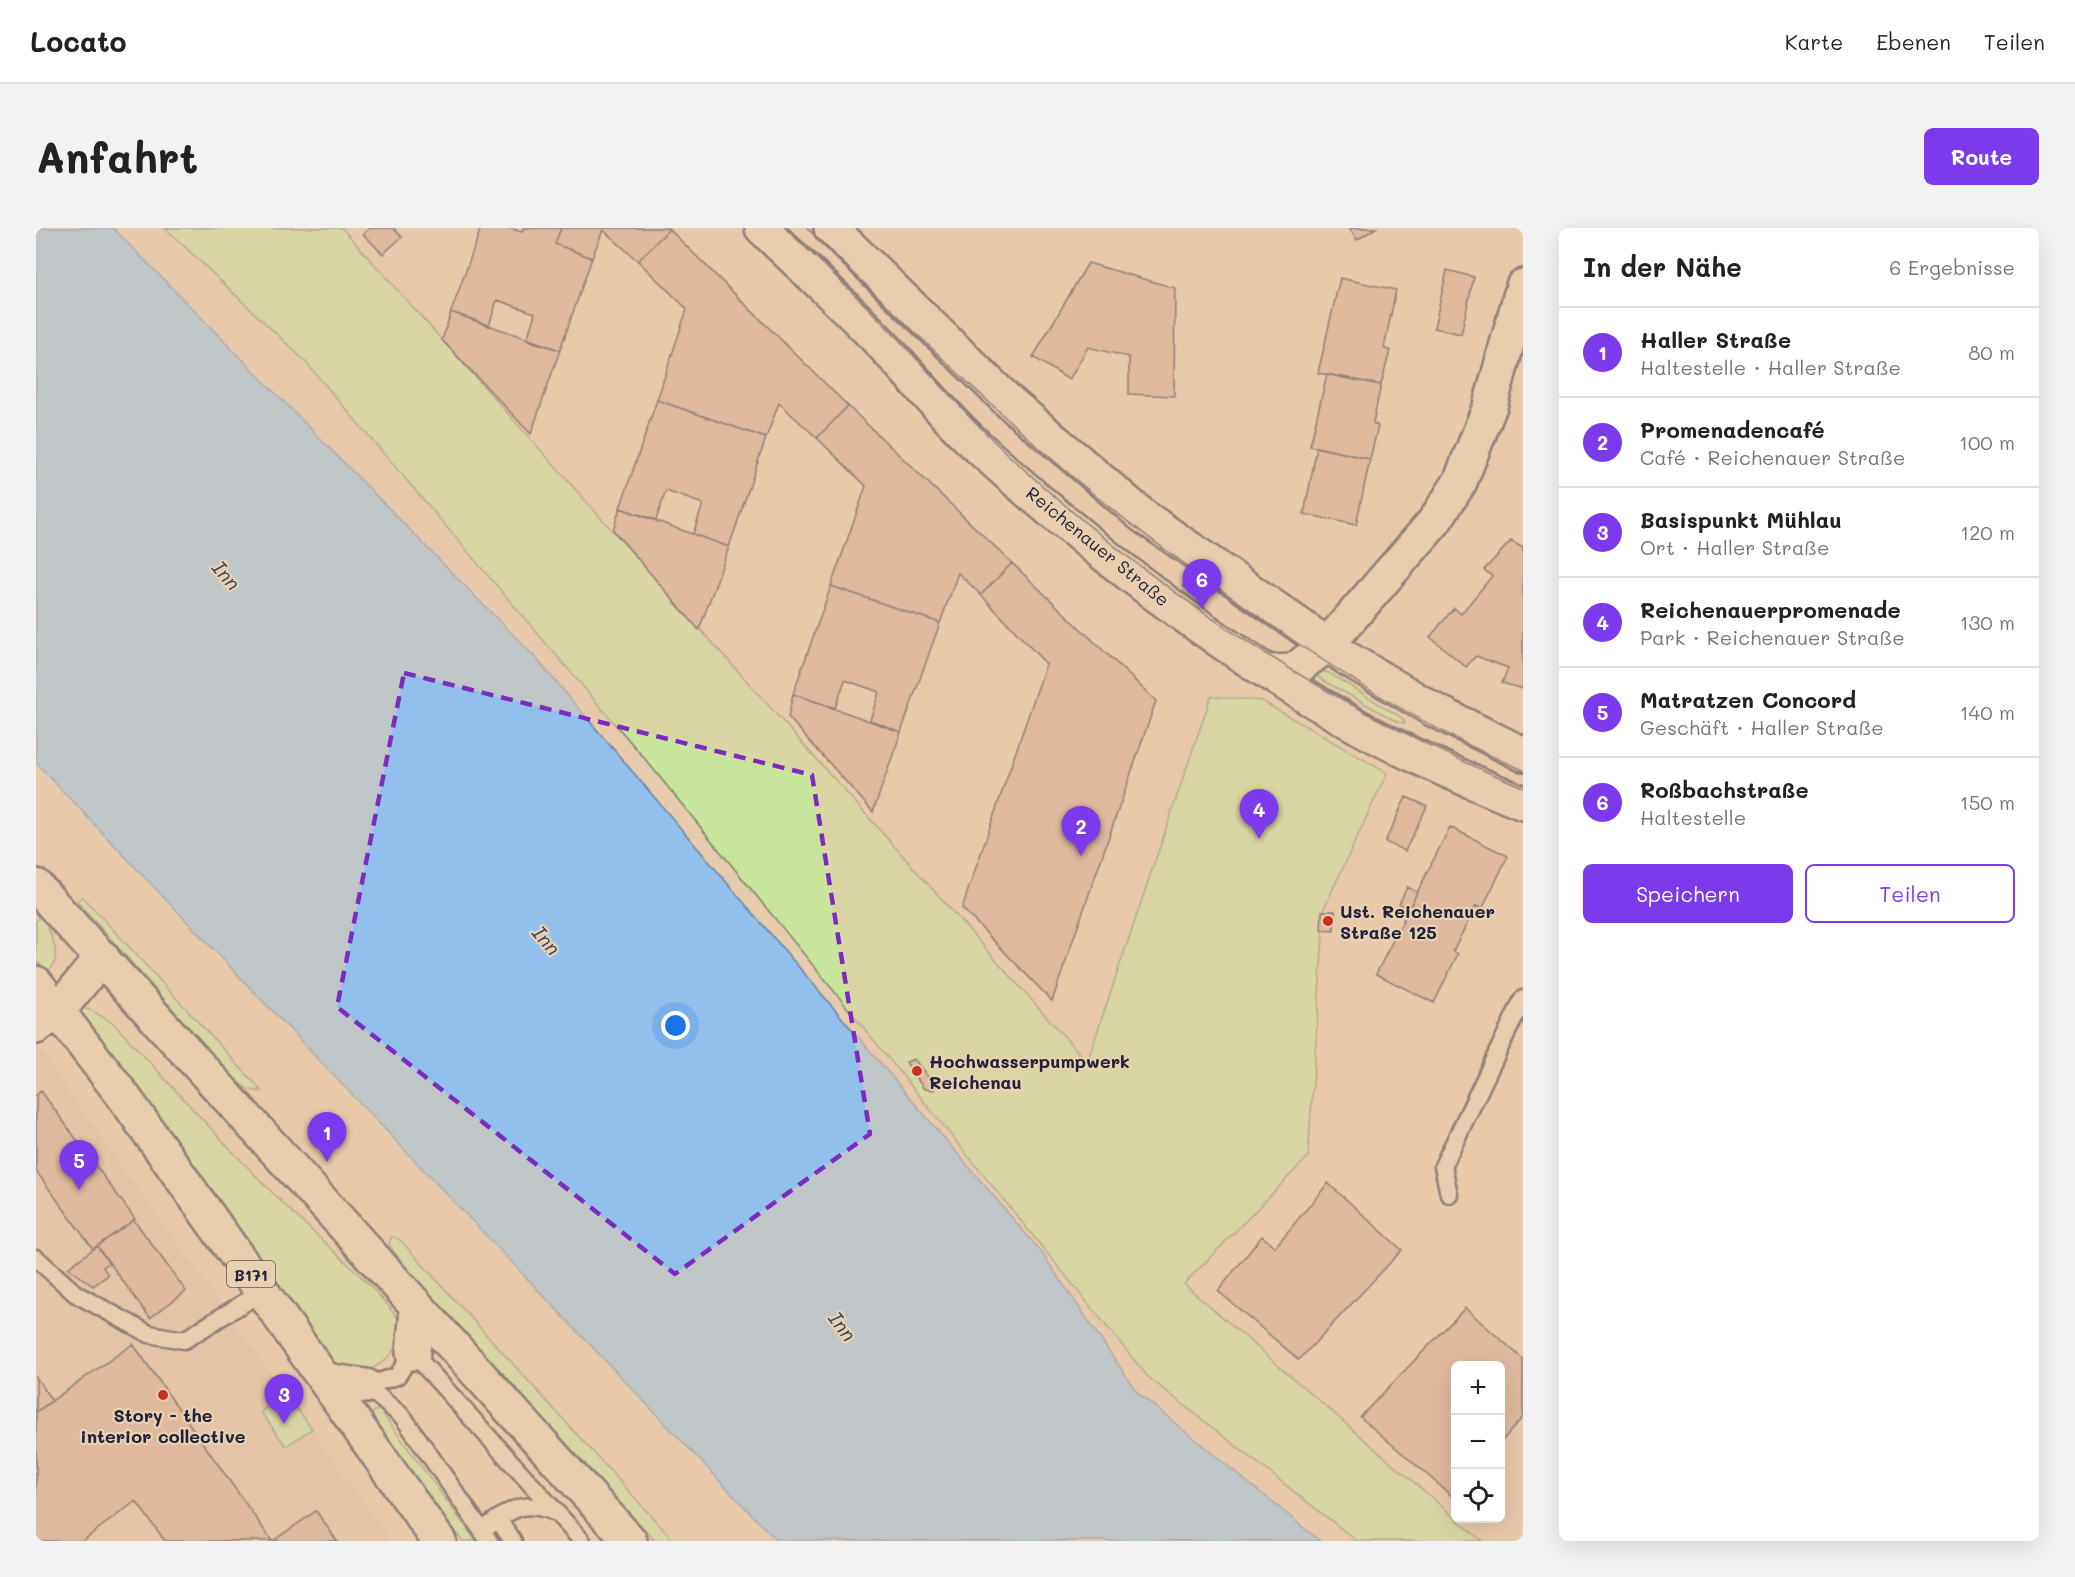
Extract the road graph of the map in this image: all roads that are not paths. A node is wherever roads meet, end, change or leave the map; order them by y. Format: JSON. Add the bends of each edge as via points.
{"nodes":[{"id":1,"x":762,"y":228,"type":"edge"},
{"id":2,"x":831,"y":228,"type":"edge"},
{"id":3,"x":1523,"y":286,"type":"edge"},
{"id":4,"x":1327,"y":645,"type":"junction"},
{"id":5,"x":1269,"y":672,"type":"junction"},
{"id":6,"x":1523,"y":754,"type":"edge"},
{"id":7,"x":1523,"y":803,"type":"edge"},
{"id":8,"x":36,"y":886,"type":"edge"},
{"id":9,"x":102,"y":957,"type":"junction"},
{"id":10,"x":36,"y":985,"type":"edge"},
{"id":11,"x":1523,"y":999,"type":"edge"},
{"id":12,"x":47,"y":1019,"type":"edge"},
{"id":13,"x":1449,"y":1194,"type":"dead end"},
{"id":14,"x":36,"y":1258,"type":"edge"},
{"id":15,"x":263,"y":1291,"type":"junction"},
{"id":16,"x":417,"y":1309,"type":"junction"},
{"id":17,"x":413,"y":1353,"type":"junction"},
{"id":18,"x":326,"y":1380,"type":"junction"},
{"id":19,"x":366,"y":1386,"type":"junction"},
{"id":20,"x":557,"y":1514,"type":"junction"},
{"id":21,"x":498,"y":1519,"type":"junction"},
{"id":22,"x":485,"y":1536,"type":"edge"},
{"id":23,"x":439,"y":1541,"type":"edge"},
{"id":24,"x":513,"y":1541,"type":"edge"},
{"id":25,"x":582,"y":1541,"type":"edge"},
{"id":26,"x":630,"y":1541,"type":"edge"}],
"edges":[{"from":1,"to":5,"type":"street","name":"Reichenauer Straße","via":[[871,333],[975,443],[1068,527],[1176,609]]},
{"from":2,"to":4,"type":"street","via":[[1007,400],[1098,480]]},
{"from":3,"to":4,"type":"street","via":[[1491,406],[1460,482],[1434,522]]},
{"from":4,"to":5,"type":"street","via":[[1293,671]]},
{"from":4,"to":6,"type":"street","via":[[1434,710]]},
{"from":5,"to":7,"type":"street","name":"Reichenauer Straße","via":[[1394,746]]},
{"from":8,"to":9,"type":"street"},
{"from":9,"to":10,"type":"street"},
{"from":9,"to":12,"type":"street"},
{"from":9,"to":16,"type":"street"},
{"from":10,"to":12,"type":"street","number":"B171"},
{"from":11,"to":13,"type":"lane","via":[[1443,1166]]},
{"from":12,"to":15,"type":"street","number":"B171","via":[[124,1097]]},
{"from":14,"to":15,"type":"lane","via":[[76,1294],[149,1334],[184,1340]]},
{"from":15,"to":18,"type":"street","number":"B171"},
{"from":16,"to":17,"type":"street"},
{"from":16,"to":26,"type":"street"},
{"from":17,"to":19,"type":"lane","via":[[397,1376]]},
{"from":17,"to":20,"type":"lane"},
{"from":18,"to":19,"type":"street"},
{"from":18,"to":23,"type":"street","number":"B171"},
{"from":19,"to":22,"type":"lane","via":[[403,1416]]},
{"from":20,"to":21,"type":"lane","via":[[538,1506],[519,1506]]},
{"from":20,"to":25,"type":"lane"},
{"from":21,"to":22,"type":"lane"},
{"from":21,"to":24,"type":"lane"}]}
